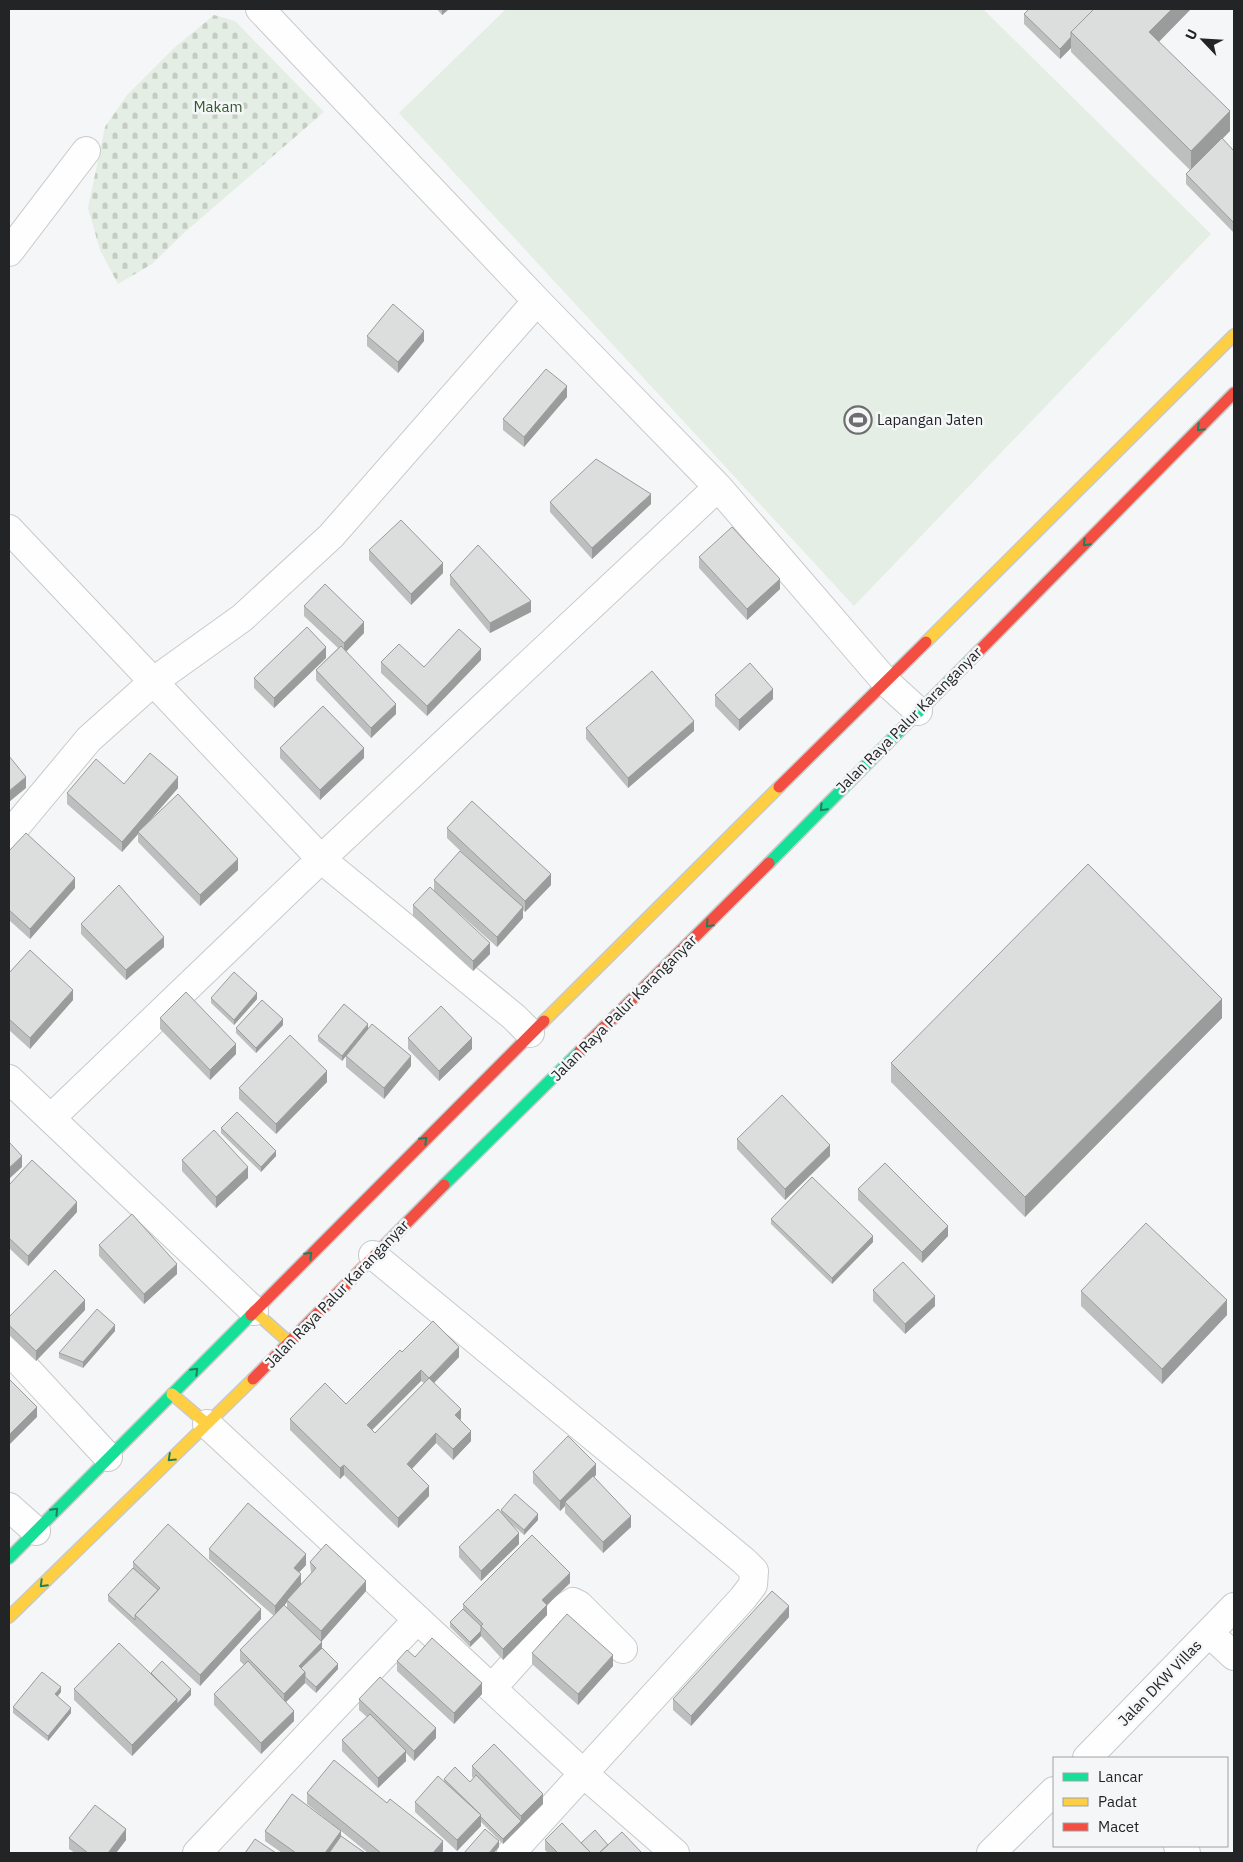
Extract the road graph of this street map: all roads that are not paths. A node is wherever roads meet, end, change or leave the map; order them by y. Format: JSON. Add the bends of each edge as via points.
{"nodes":[{"id":1,"x":260,"y":9,"type":"edge"},
{"id":2,"x":86,"y":151,"type":"dead end"},
{"id":3,"x":9,"y":252,"type":"edge"},
{"id":4,"x":537,"y":301,"type":"junction"},
{"id":5,"x":1234,"y":335,"type":"edge"},
{"id":6,"x":1234,"y":393,"type":"edge"},
{"id":7,"x":718,"y":487,"type":"junction"},
{"id":8,"x":10,"y":532,"type":"edge"},
{"id":9,"x":154,"y":681,"type":"junction"},
{"id":10,"x":885,"y":681,"type":"junction"},
{"id":11,"x":918,"y":711,"type":"junction"},
{"id":12,"x":9,"y":835,"type":"edge"},
{"id":13,"x":321,"y":859,"type":"junction"},
{"id":14,"x":530,"y":1033,"type":"junction"},
{"id":15,"x":9,"y":1079,"type":"edge"},
{"id":16,"x":51,"y":1118,"type":"junction"},
{"id":17,"x":373,"y":1255,"type":"junction"},
{"id":18,"x":254,"y":1311,"type":"junction"},
{"id":19,"x":290,"y":1343,"type":"junction"},
{"id":20,"x":9,"y":1350,"type":"edge"},
{"id":21,"x":172,"y":1394,"type":"junction"},
{"id":22,"x":223,"y":1439,"type":"junction"},
{"id":23,"x":114,"y":1463,"type":"junction"},
{"id":24,"x":9,"y":1507,"type":"edge"},
{"id":25,"x":39,"y":1533,"type":"junction"},
{"id":26,"x":9,"y":1558,"type":"edge"},
{"id":27,"x":1234,"y":1607,"type":"edge"},
{"id":28,"x":9,"y":1617,"type":"edge"},
{"id":29,"x":417,"y":1620,"type":"junction"},
{"id":30,"x":1209,"y":1632,"type":"junction"},
{"id":31,"x":623,"y":1649,"type":"dead end"},
{"id":32,"x":1234,"y":1656,"type":"edge"},
{"id":33,"x":492,"y":1688,"type":"junction"},
{"id":34,"x":1088,"y":1757,"type":"edge"},
{"id":35,"x":584,"y":1774,"type":"junction"},
{"id":36,"x":1053,"y":1791,"type":"edge"},
{"id":37,"x":197,"y":1853,"type":"edge"},
{"id":38,"x":512,"y":1853,"type":"edge"},
{"id":39,"x":675,"y":1853,"type":"edge"},
{"id":40,"x":991,"y":1853,"type":"edge"}],
"edges":[{"from":1,"to":4,"type":"street"},
{"from":2,"to":3,"type":"street"},
{"from":4,"to":7,"type":"street"},
{"from":4,"to":9,"type":"street","via":[[331,536],[242,618]]},
{"from":5,"to":10,"type":"main road"},
{"from":6,"to":11,"type":"main road","name":"Jalan Raya Palur Karanganyar","one_way":true},
{"from":7,"to":10,"type":"street"},
{"from":7,"to":13,"type":"street"},
{"from":8,"to":9,"type":"street"},
{"from":9,"to":12,"type":"street","via":[[89,739]]},
{"from":9,"to":13,"type":"street"},
{"from":10,"to":11,"type":"street"},
{"from":10,"to":14,"type":"main road"},
{"from":11,"to":17,"type":"main road","name":"Jalan Raya Palur Karanganyar","one_way":true,"via":[[696,937]]},
{"from":13,"to":14,"type":"street"},
{"from":13,"to":16,"type":"street"},
{"from":18,"to":14,"type":"main road","one_way":true},
{"from":15,"to":16,"type":"street"},
{"from":16,"to":18,"type":"street"},
{"from":17,"to":19,"type":"main road","name":"Jalan Raya Palur Karanganyar"},
{"from":17,"to":35,"type":"street","via":[[754,1571],[752,1585],[743,1598]]},
{"from":18,"to":19,"type":"main road"},
{"from":21,"to":18,"type":"main road","one_way":true},
{"from":19,"to":22,"type":"main road","name":"Jalan Raya Palur Karanganyar"},
{"from":20,"to":23,"type":"street"},
{"from":21,"to":22,"type":"main road"},
{"from":21,"to":23,"type":"main road"},
{"from":22,"to":28,"type":"main road","name":"Jalan Raya Palur Karanganyar","one_way":true,"via":[[135,1486]]},
{"from":22,"to":29,"type":"street"},
{"from":25,"to":23,"type":"main road","one_way":true},
{"from":24,"to":25,"type":"street"},
{"from":25,"to":26,"type":"main road"},
{"from":27,"to":30,"type":"street","name":"Jalan DKW Villas"},
{"from":29,"to":33,"type":"street"},
{"from":29,"to":37,"type":"street"},
{"from":30,"to":32,"type":"street"},
{"from":30,"to":34,"type":"street","name":"Jalan DKW Villas"},
{"from":31,"to":33,"type":"street","via":[[573,1602]]},
{"from":33,"to":35,"type":"street"},
{"from":35,"to":38,"type":"street"},
{"from":35,"to":39,"type":"street"},
{"from":36,"to":40,"type":"street"}]}
